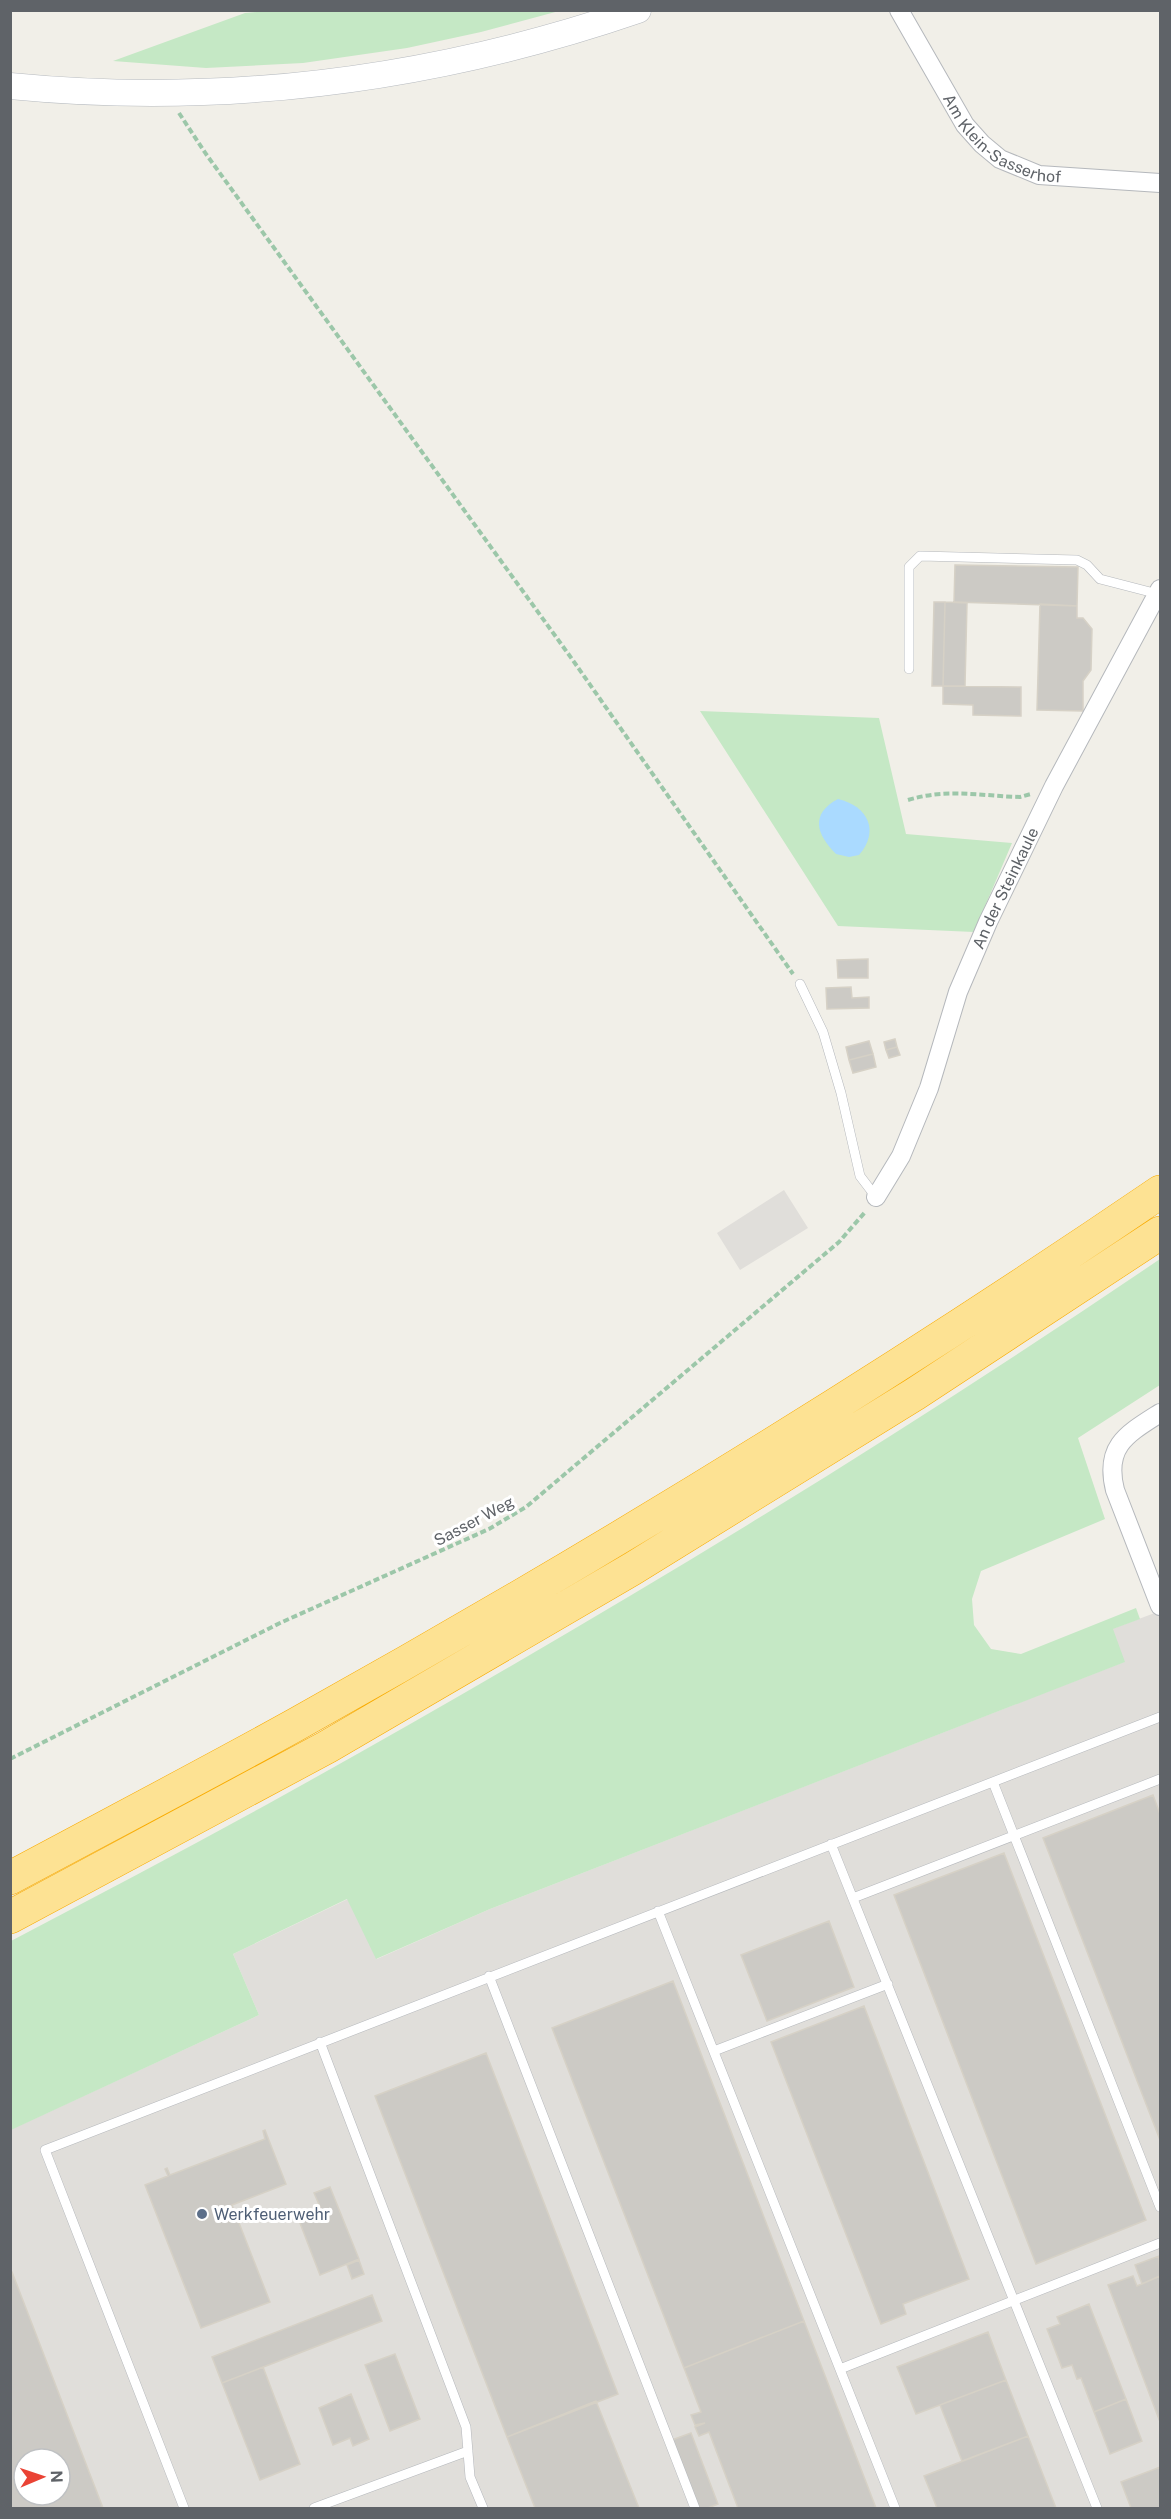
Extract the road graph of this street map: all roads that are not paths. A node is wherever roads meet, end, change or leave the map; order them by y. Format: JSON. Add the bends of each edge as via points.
{"nodes":[{"id":1,"x":638,"y":10,"type":"edge"},
{"id":2,"x":900,"y":10,"type":"edge"},
{"id":3,"x":10,"y":86,"type":"edge"},
{"id":4,"x":1161,"y":183,"type":"edge"},
{"id":5,"x":1159,"y":592,"type":"edge"},
{"id":6,"x":909,"y":669,"type":"dead end"},
{"id":7,"x":800,"y":984,"type":"road end"},
{"id":8,"x":1161,"y":1192,"type":"edge"},
{"id":9,"x":876,"y":1197,"type":"joint"},
{"id":10,"x":1161,"y":1233,"type":"edge"},
{"id":11,"x":1161,"y":1413,"type":"edge"},
{"id":12,"x":1155,"y":1576,"type":"edge"},
{"id":13,"x":1161,"y":1606,"type":"edge"},
{"id":14,"x":1161,"y":1717,"type":"edge"},
{"id":15,"x":1161,"y":1779,"type":"edge"},
{"id":16,"x":993,"y":1782,"type":"junction"},
{"id":17,"x":1015,"y":1836,"type":"junction"},
{"id":18,"x":831,"y":1844,"type":"junction"},
{"id":19,"x":10,"y":1878,"type":"edge"},
{"id":20,"x":853,"y":1898,"type":"junction"},
{"id":21,"x":657,"y":1911,"type":"junction"},
{"id":22,"x":10,"y":1917,"type":"edge"},
{"id":23,"x":489,"y":1976,"type":"junction"},
{"id":24,"x":888,"y":1984,"type":"junction"},
{"id":25,"x":320,"y":2042,"type":"junction"},
{"id":26,"x":714,"y":2051,"type":"junction"},
{"id":27,"x":1161,"y":2207,"type":"edge"},
{"id":28,"x":1161,"y":2243,"type":"edge"},
{"id":29,"x":1014,"y":2301,"type":"junction"},
{"id":30,"x":840,"y":2369,"type":"junction"},
{"id":31,"x":468,"y":2451,"type":"junction"},
{"id":32,"x":184,"y":2508,"type":"edge"},
{"id":33,"x":314,"y":2508,"type":"edge"},
{"id":34,"x":483,"y":2508,"type":"edge"},
{"id":35,"x":695,"y":2508,"type":"edge"},
{"id":36,"x":895,"y":2508,"type":"edge"},
{"id":37,"x":1097,"y":2508,"type":"edge"}],
"edges":[{"from":1,"to":3,"type":"main road","via":[[501,52],[408,72],[278,88],[118,92]]},
{"from":2,"to":4,"type":"street","name":"Am Klein-Sasserhof","via":[[965,125],[1000,159],[1039,176]]},
{"from":5,"to":6,"type":"lane","via":[[1100,579],[1077,560],[920,556],[909,567]]},
{"from":5,"to":9,"type":"street","name":"An der Steinkaule","via":[[1054,786],[988,922],[958,992],[913,1127]]},
{"from":7,"to":9,"type":"lane","via":[[826,1042],[860,1176]]},
{"from":8,"to":19,"type":"highway","via":[[889,1370],[619,1537],[296,1724]]},
{"from":10,"to":22,"type":"highway","via":[[915,1394],[622,1575],[327,1746]]},
{"from":11,"to":12,"type":"street","via":[[1131,1432],[1111,1460],[1115,1490]]},
{"from":12,"to":13,"type":"street"},
{"from":14,"to":16,"type":"lane"},
{"from":15,"to":17,"type":"lane"},
{"from":16,"to":17,"type":"lane"},
{"from":16,"to":18,"type":"lane"},
{"from":17,"to":20,"type":"lane"},
{"from":17,"to":27,"type":"lane"},
{"from":18,"to":20,"type":"lane"},
{"from":18,"to":21,"type":"lane"},
{"from":20,"to":24,"type":"lane"},
{"from":21,"to":23,"type":"lane"},
{"from":21,"to":26,"type":"lane"},
{"from":23,"to":25,"type":"lane"},
{"from":23,"to":35,"type":"lane"},
{"from":24,"to":26,"type":"lane"},
{"from":24,"to":29,"type":"lane"},
{"from":25,"to":31,"type":"lane","via":[[466,2427]]},
{"from":25,"to":32,"type":"lane","via":[[45,2150]]},
{"from":26,"to":30,"type":"lane"},
{"from":28,"to":29,"type":"lane"},
{"from":29,"to":30,"type":"lane"},
{"from":29,"to":37,"type":"lane"},
{"from":30,"to":36,"type":"lane"},
{"from":31,"to":33,"type":"lane"},
{"from":31,"to":34,"type":"lane","via":[[470,2477]]}]}
